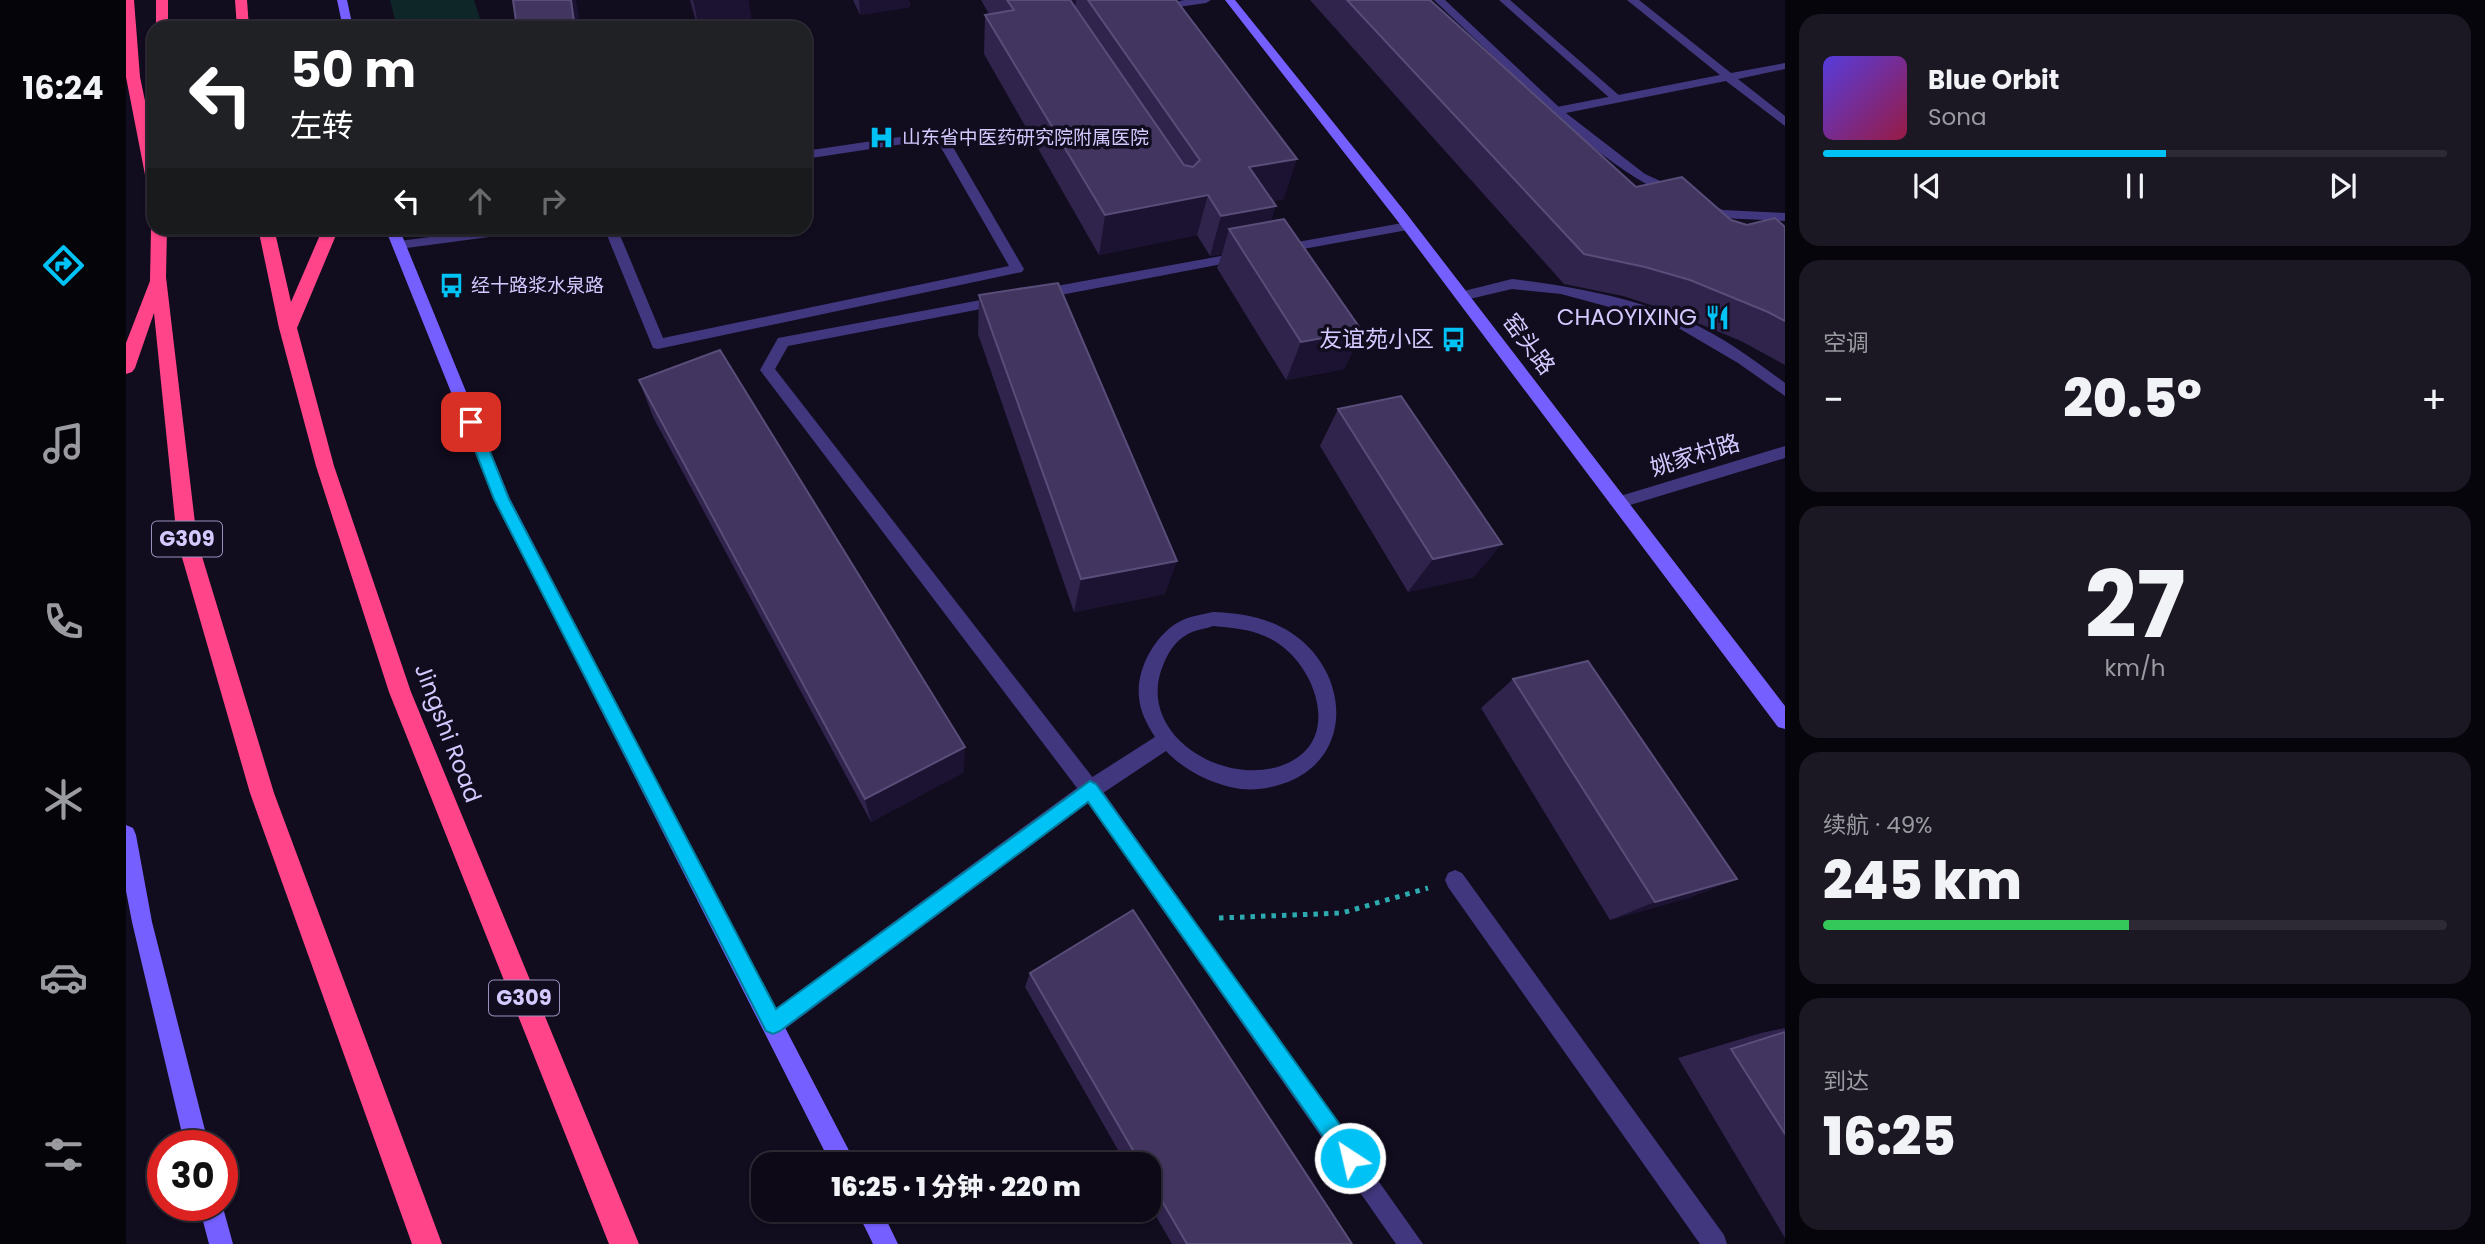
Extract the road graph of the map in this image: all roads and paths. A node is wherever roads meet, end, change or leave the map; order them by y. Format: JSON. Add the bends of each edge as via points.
{"nodes":[{"id":1,"x":128,"y":0,"type":"edge"},
{"id":2,"x":162,"y":0,"type":"edge"},
{"id":3,"x":241,"y":0,"type":"edge"},
{"id":4,"x":342,"y":0,"type":"edge"},
{"id":5,"x":1206,"y":0,"type":"edge"},
{"id":6,"x":1230,"y":0,"type":"edge"},
{"id":7,"x":1439,"y":0,"type":"edge"},
{"id":8,"x":1504,"y":0,"type":"edge"},
{"id":9,"x":1632,"y":0,"type":"edge"},
{"id":10,"x":1141,"y":9,"type":"edge"},
{"id":11,"x":128,"y":18,"type":"edge"},
{"id":12,"x":162,"y":21,"type":"edge"},
{"id":13,"x":242,"y":21,"type":"edge"},
{"id":14,"x":346,"y":21,"type":"edge"},
{"id":15,"x":1785,"y":66,"type":"edge"},
{"id":16,"x":1729,"y":77,"type":"junction"},
{"id":17,"x":1616,"y":99,"type":"junction"},
{"id":18,"x":1557,"y":111,"type":"junction"},
{"id":19,"x":1785,"y":122,"type":"edge"},
{"id":20,"x":147,"y":146,"type":"edge"},
{"id":21,"x":812,"y":154,"type":"edge"},
{"id":22,"x":1785,"y":217,"type":"edge"},
{"id":23,"x":1408,"y":226,"type":"junction"},
{"id":24,"x":159,"y":235,"type":"edge"},
{"id":25,"x":268,"y":235,"type":"edge"},
{"id":26,"x":328,"y":235,"type":"edge"},
{"id":27,"x":613,"y":235,"type":"edge"},
{"id":28,"x":395,"y":236,"type":"edge"},
{"id":29,"x":158,"y":277,"type":"junction"},
{"id":30,"x":1461,"y":296,"type":"junction"},
{"id":31,"x":288,"y":328,"type":"junction"},
{"id":32,"x":126,"y":368,"type":"edge"},
{"id":33,"x":1785,"y":391,"type":"edge"},
{"id":34,"x":1785,"y":452,"type":"edge"},
{"id":35,"x":1617,"y":503,"type":"junction"},
{"id":36,"x":1785,"y":721,"type":"edge"},
{"id":37,"x":1166,"y":740,"type":"junction"},
{"id":38,"x":1090,"y":790,"type":"junction"},
{"id":39,"x":126,"y":835,"type":"edge"},
{"id":40,"x":1455,"y":880,"type":"joint"},
{"id":41,"x":1182,"y":920,"type":"junction"},
{"id":42,"x":773,"y":1024,"type":"junction"},
{"id":43,"x":193,"y":1130,"type":"edge"},
{"id":44,"x":838,"y":1152,"type":"edge"},
{"id":45,"x":215,"y":1221,"type":"edge"},
{"id":46,"x":875,"y":1222,"type":"edge"},
{"id":47,"x":221,"y":1244,"type":"edge"},
{"id":48,"x":427,"y":1244,"type":"edge"},
{"id":49,"x":624,"y":1244,"type":"edge"},
{"id":50,"x":886,"y":1244,"type":"edge"},
{"id":51,"x":1411,"y":1244,"type":"edge"},
{"id":52,"x":1715,"y":1244,"type":"edge"}],
"edges":[{"from":1,"to":11,"type":"highway"},
{"from":2,"to":12,"type":"highway"},
{"from":3,"to":13,"type":"highway"},
{"from":4,"to":14,"type":"main road"},
{"from":5,"to":10,"type":"street"},
{"from":6,"to":23,"type":"main road","name":"窑头路"},
{"from":7,"to":18,"type":"street"},
{"from":8,"to":17,"type":"street"},
{"from":9,"to":16,"type":"street"},
{"from":11,"to":20,"type":"highway","via":[[133,77]]},
{"from":15,"to":16,"type":"street"},
{"from":16,"to":17,"type":"street"},
{"from":16,"to":19,"type":"street"},
{"from":17,"to":18,"type":"street"},
{"from":18,"to":22,"type":"street","via":[[1641,177],[1721,214]]},
{"from":21,"to":27,"type":"street","via":[[940,135],[1017,269],[658,344]]},
{"from":23,"to":30,"type":"main road","name":"窑头路"},
{"from":23,"to":38,"type":"street","via":[[783,342],[767,370]]},
{"from":24,"to":29,"type":"highway","number":"G309"},
{"from":25,"to":31,"type":"highway","name":"Jingshi Road","number":"G309"},
{"from":26,"to":31,"type":"highway"},
{"from":28,"to":42,"type":"main road","via":[[502,499]]},
{"from":29,"to":32,"type":"highway"},
{"from":29,"to":48,"type":"highway","number":"G309","via":[[187,540],[262,793]]},
{"from":30,"to":33,"type":"street","via":[[1512,284],[1560,289],[1639,310],[1681,323],[1743,359]]},
{"from":30,"to":35,"type":"main road","name":"窑头路"},
{"from":31,"to":49,"type":"highway","name":"Jingshi Road","number":"G309","via":[[325,466],[400,692]]},
{"from":34,"to":35,"type":"street","name":"姚家村路"},
{"from":35,"to":36,"type":"main road","name":"窑头路"},
{"from":37,"to":37,"type":"street","via":[[1189,761],[1216,775],[1247,781],[1276,778],[1301,767],[1319,749],[1328,725],[1328,697],[1311,663],[1272,630],[1242,621],[1200,623],[1165,642],[1151,664],[1147,690],[1152,716]]},
{"from":37,"to":38,"type":"street"},
{"from":38,"to":41,"type":"street"},
{"from":38,"to":42,"type":"street"},
{"from":39,"to":43,"type":"main road","via":[[142,922]]},
{"from":40,"to":41,"type":"path","via":[[1342,912]]},
{"from":40,"to":52,"type":"street"},
{"from":41,"to":51,"type":"street"},
{"from":42,"to":44,"type":"main road"},
{"from":45,"to":47,"type":"main road"},
{"from":46,"to":50,"type":"main road"}]}
